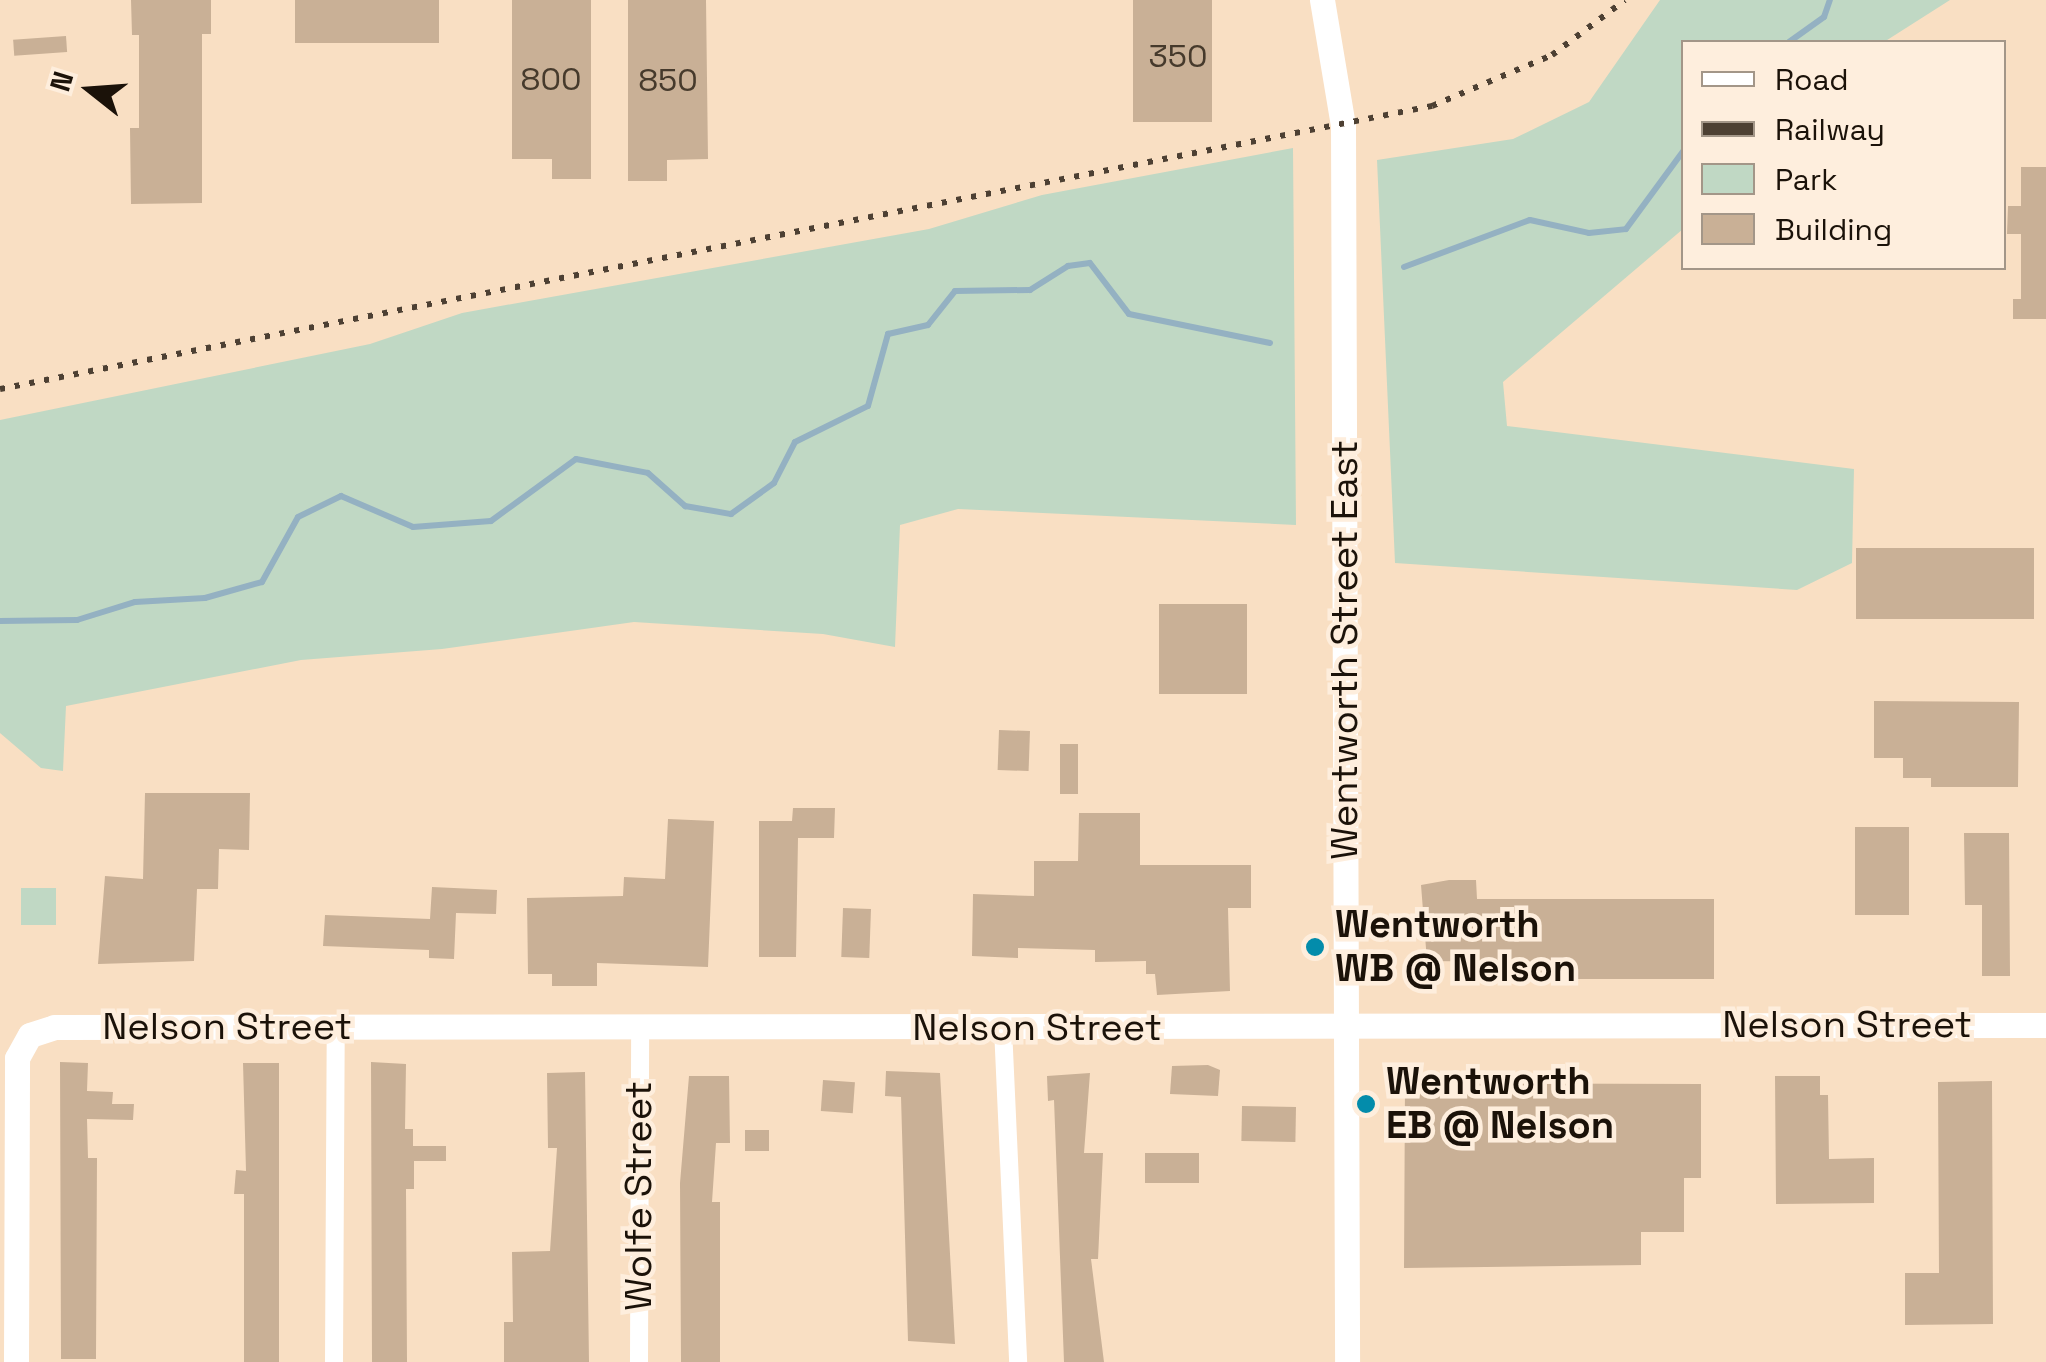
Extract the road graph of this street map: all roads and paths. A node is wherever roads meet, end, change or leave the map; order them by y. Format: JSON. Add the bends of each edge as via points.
{"nodes":[{"id":1,"x":1322,"y":0,"type":"edge"},
{"id":2,"x":2046,"y":1025,"type":"edge"},
{"id":3,"x":336,"y":1026,"type":"junction"},
{"id":4,"x":1003,"y":1028,"type":"junction"},
{"id":5,"x":1346,"y":1028,"type":"junction"},
{"id":6,"x":640,"y":1030,"type":"junction"},
{"id":7,"x":16,"y":1362,"type":"edge"},
{"id":8,"x":334,"y":1362,"type":"edge"},
{"id":9,"x":639,"y":1362,"type":"edge"},
{"id":10,"x":1018,"y":1362,"type":"edge"},
{"id":11,"x":1347,"y":1362,"type":"edge"}],
"edges":[{"from":1,"to":5,"type":"street","name":"Wentworth Street East","via":[[1343,125]]},
{"from":2,"to":5,"type":"street","name":"Nelson Street"},
{"from":3,"to":6,"type":"street","name":"Nelson Street"},
{"from":3,"to":7,"type":"street","name":"Nelson Street","via":[[54,1027],[30,1035],[16,1058]]},
{"from":3,"to":8,"type":"street"},
{"from":4,"to":5,"type":"street","name":"Nelson Street"},
{"from":4,"to":6,"type":"street","name":"Nelson Street"},
{"from":4,"to":10,"type":"street"},
{"from":5,"to":11,"type":"street","name":"Wentworth Street East"},
{"from":6,"to":9,"type":"street","name":"Wolfe Street"}]}
